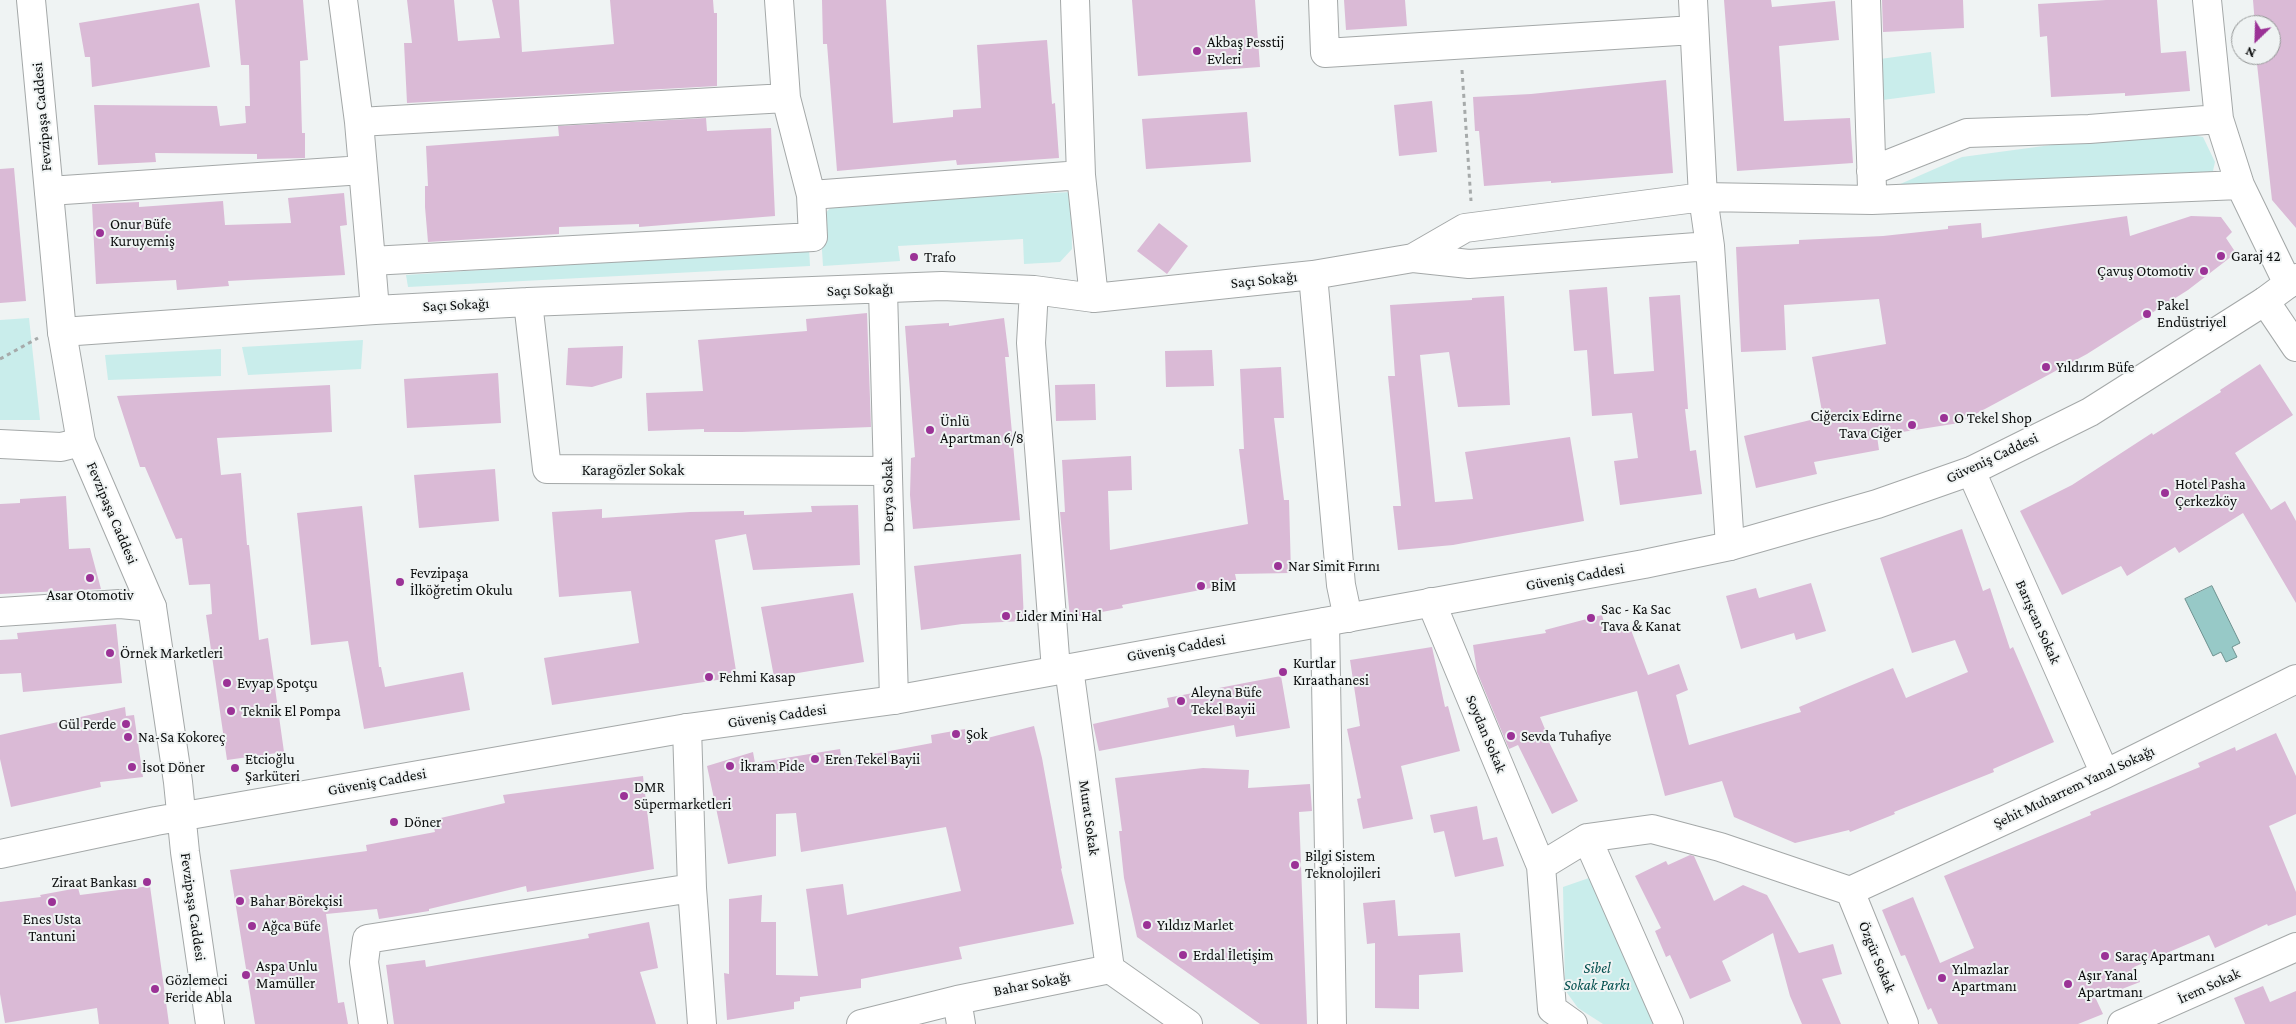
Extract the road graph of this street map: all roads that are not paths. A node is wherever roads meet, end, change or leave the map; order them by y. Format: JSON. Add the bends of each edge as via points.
{"nodes":[{"id":1,"x":31,"y":0,"type":"edge"},
{"id":2,"x":343,"y":0,"type":"edge"},
{"id":3,"x":779,"y":0,"type":"edge"},
{"id":4,"x":1075,"y":0,"type":"edge"},
{"id":5,"x":1323,"y":0,"type":"edge"},
{"id":6,"x":1693,"y":0,"type":"edge"},
{"id":7,"x":1866,"y":0,"type":"edge"},
{"id":8,"x":2207,"y":0,"type":"edge"},
{"id":9,"x":1694,"y":30,"type":"junction"},
{"id":10,"x":786,"y":98,"type":"junction"},
{"id":11,"x":2219,"y":118,"type":"junction"},
{"id":12,"x":358,"y":122,"type":"junction"},
{"id":13,"x":363,"y":170,"type":"junction"},
{"id":14,"x":1871,"y":171,"type":"junction"},
{"id":15,"x":1081,"y":174,"type":"junction"},
{"id":16,"x":2240,"y":185,"type":"junction"},
{"id":17,"x":49,"y":191,"type":"junction"},
{"id":18,"x":812,"y":195,"type":"junction"},
{"id":19,"x":1703,"y":197,"type":"junction"},
{"id":20,"x":1872,"y":200,"type":"junction"},
{"id":21,"x":1710,"y":246,"type":"junction"},
{"id":22,"x":1413,"y":258,"type":"junction"},
{"id":23,"x":371,"y":261,"type":"junction"},
{"id":24,"x":1313,"y":275,"type":"junction"},
{"id":25,"x":2292,"y":281,"type":"edge"},
{"id":26,"x":884,"y":290,"type":"junction"},
{"id":27,"x":1034,"y":290,"type":"junction"},
{"id":28,"x":1094,"y":298,"type":"junction"},
{"id":29,"x":2265,"y":301,"type":"junction"},
{"id":30,"x":528,"y":302,"type":"junction"},
{"id":31,"x":375,"y":310,"type":"junction"},
{"id":32,"x":51,"y":334,"type":"junction"},
{"id":33,"x":2296,"y":347,"type":"edge"},
{"id":34,"x":81,"y":442,"type":"junction"},
{"id":35,"x":0,"y":444,"type":"edge"},
{"id":36,"x":887,"y":471,"type":"junction"},
{"id":37,"x":1971,"y":471,"type":"junction"},
{"id":38,"x":1730,"y":546,"type":"junction"},
{"id":39,"x":1431,"y":602,"type":"junction"},
{"id":40,"x":152,"y":607,"type":"junction"},
{"id":41,"x":0,"y":612,"type":"edge"},
{"id":42,"x":1337,"y":620,"type":"junction"},
{"id":43,"x":1062,"y":669,"type":"junction"},
{"id":44,"x":2296,"y":679,"type":"edge"},
{"id":45,"x":894,"y":700,"type":"junction"},
{"id":46,"x":687,"y":728,"type":"junction"},
{"id":47,"x":2105,"y":774,"type":"junction"},
{"id":48,"x":182,"y":817,"type":"junction"},
{"id":49,"x":1587,"y":838,"type":"junction"},
{"id":50,"x":0,"y":854,"type":"edge"},
{"id":51,"x":1541,"y":866,"type":"junction"},
{"id":52,"x":692,"y":888,"type":"junction"},
{"id":53,"x":1850,"y":891,"type":"junction"},
{"id":54,"x":2296,"y":947,"type":"edge"},
{"id":55,"x":1110,"y":969,"type":"junction"},
{"id":56,"x":959,"y":1012,"type":"edge"},
{"id":57,"x":210,"y":1024,"type":"edge"},
{"id":58,"x":373,"y":1024,"type":"edge"},
{"id":59,"x":702,"y":1024,"type":"edge"},
{"id":60,"x":861,"y":1024,"type":"edge"},
{"id":61,"x":1188,"y":1024,"type":"edge"},
{"id":62,"x":1332,"y":1024,"type":"edge"},
{"id":63,"x":1573,"y":1024,"type":"edge"},
{"id":64,"x":1669,"y":1024,"type":"edge"},
{"id":65,"x":1904,"y":1024,"type":"edge"},
{"id":66,"x":2122,"y":1024,"type":"edge"}],
"edges":[{"from":1,"to":17,"type":"street","name":"Fevzipaşa Caddesi"},
{"from":2,"to":12,"type":"street"},
{"from":3,"to":10,"type":"street"},
{"from":4,"to":15,"type":"street"},
{"from":5,"to":9,"type":"street","via":[[1325,53]]},
{"from":6,"to":9,"type":"street"},
{"from":7,"to":14,"type":"street"},
{"from":8,"to":11,"type":"street"},
{"from":9,"to":19,"type":"street"},
{"from":10,"to":12,"type":"street"},
{"from":10,"to":18,"type":"street"},
{"from":11,"to":14,"type":"street","via":[[1967,133]]},
{"from":11,"to":16,"type":"street"},
{"from":12,"to":13,"type":"street"},
{"from":13,"to":17,"type":"street"},
{"from":13,"to":23,"type":"street"},
{"from":14,"to":20,"type":"street"},
{"from":15,"to":18,"type":"street"},
{"from":15,"to":28,"type":"street"},
{"from":16,"to":20,"type":"street"},
{"from":16,"to":25,"type":"street"},
{"from":17,"to":32,"type":"street","name":"Fevzipaşa Caddesi"},
{"from":18,"to":23,"type":"street","via":[[814,237]]},
{"from":19,"to":20,"type":"street"},
{"from":19,"to":21,"type":"street"},
{"from":19,"to":22,"type":"street","via":[[1465,228]]},
{"from":21,"to":22,"type":"street","via":[[1469,264]]},
{"from":21,"to":38,"type":"street"},
{"from":22,"to":24,"type":"street"},
{"from":23,"to":31,"type":"street"},
{"from":24,"to":28,"type":"street","name":"Saçı Sokağı"},
{"from":24,"to":42,"type":"street","name":"Saçı Sokağı","via":[[1341,585]]},
{"from":25,"to":29,"type":"street","name":"Güveniş Caddesi"},
{"from":26,"to":27,"type":"street","name":"Saçı Sokağı","via":[[942,286]]},
{"from":26,"to":30,"type":"street","name":"Saçı Sokağı"},
{"from":26,"to":36,"type":"street","name":"Derya Sokak"},
{"from":27,"to":28,"type":"street","name":"Saçı Sokağı"},
{"from":27,"to":43,"type":"street","name":"Murat Sokak","via":[[1031,343]]},
{"from":29,"to":33,"type":"street"},
{"from":29,"to":37,"type":"street","name":"Güveniş Caddesi","via":[[2090,412]]},
{"from":30,"to":31,"type":"street","name":"Saçı Sokağı"},
{"from":30,"to":36,"type":"street","name":"Karagözler Sokak","via":[[548,469]]},
{"from":31,"to":32,"type":"street","name":"Saçı Sokağı"},
{"from":32,"to":34,"type":"street","name":"Fevzipaşa Caddesi"},
{"from":34,"to":35,"type":"street","via":[[61,447]]},
{"from":34,"to":40,"type":"street","name":"Fevzipaşa Caddesi"},
{"from":36,"to":45,"type":"street","name":"Derya Sokak"},
{"from":37,"to":38,"type":"street","name":"Güveniş Caddesi","via":[[1877,504]]},
{"from":37,"to":47,"type":"street","name":"Barışcan Sokak"},
{"from":38,"to":39,"type":"street","name":"Güveniş Caddesi"},
{"from":39,"to":42,"type":"street","name":"Güveniş Caddesi"},
{"from":39,"to":51,"type":"street","name":"Soydan Sokak"},
{"from":40,"to":41,"type":"street","via":[[120,604]]},
{"from":40,"to":48,"type":"street","name":"Fevzipaşa Caddesi"},
{"from":42,"to":43,"type":"street","name":"Güveniş Caddesi"},
{"from":42,"to":62,"type":"street","name":"Saçı Sokağı"},
{"from":43,"to":45,"type":"street","name":"Güveniş Caddesi"},
{"from":43,"to":55,"type":"street","name":"Murat Sokak"},
{"from":44,"to":47,"type":"street","name":"Şehit Muharrem Yanal Sokağı"},
{"from":45,"to":46,"type":"street","name":"Güveniş Caddesi"},
{"from":46,"to":48,"type":"street","name":"Güveniş Caddesi"},
{"from":46,"to":52,"type":"street"},
{"from":47,"to":53,"type":"street","name":"Şehit Muharrem Yanal Sokağı"},
{"from":48,"to":50,"type":"street","name":"Güveniş Caddesi"},
{"from":48,"to":57,"type":"street","name":"Fevzipaşa Caddesi"},
{"from":49,"to":51,"type":"street"},
{"from":49,"to":53,"type":"street","via":[[1652,829],[1720,847]]},
{"from":49,"to":64,"type":"street"},
{"from":51,"to":63,"type":"street","name":"Soydan Sokak","via":[[1552,1009]]},
{"from":52,"to":58,"type":"street","via":[[367,939],[364,962]]},
{"from":52,"to":59,"type":"street"},
{"from":53,"to":65,"type":"street","name":"Özgür Sokak"},
{"from":54,"to":66,"type":"street","name":"İrem Sokak"},
{"from":55,"to":56,"type":"street","name":"Bahar Sokağı"},
{"from":55,"to":61,"type":"street"},
{"from":56,"to":60,"type":"street","name":"Bahar Sokağı"}]}
